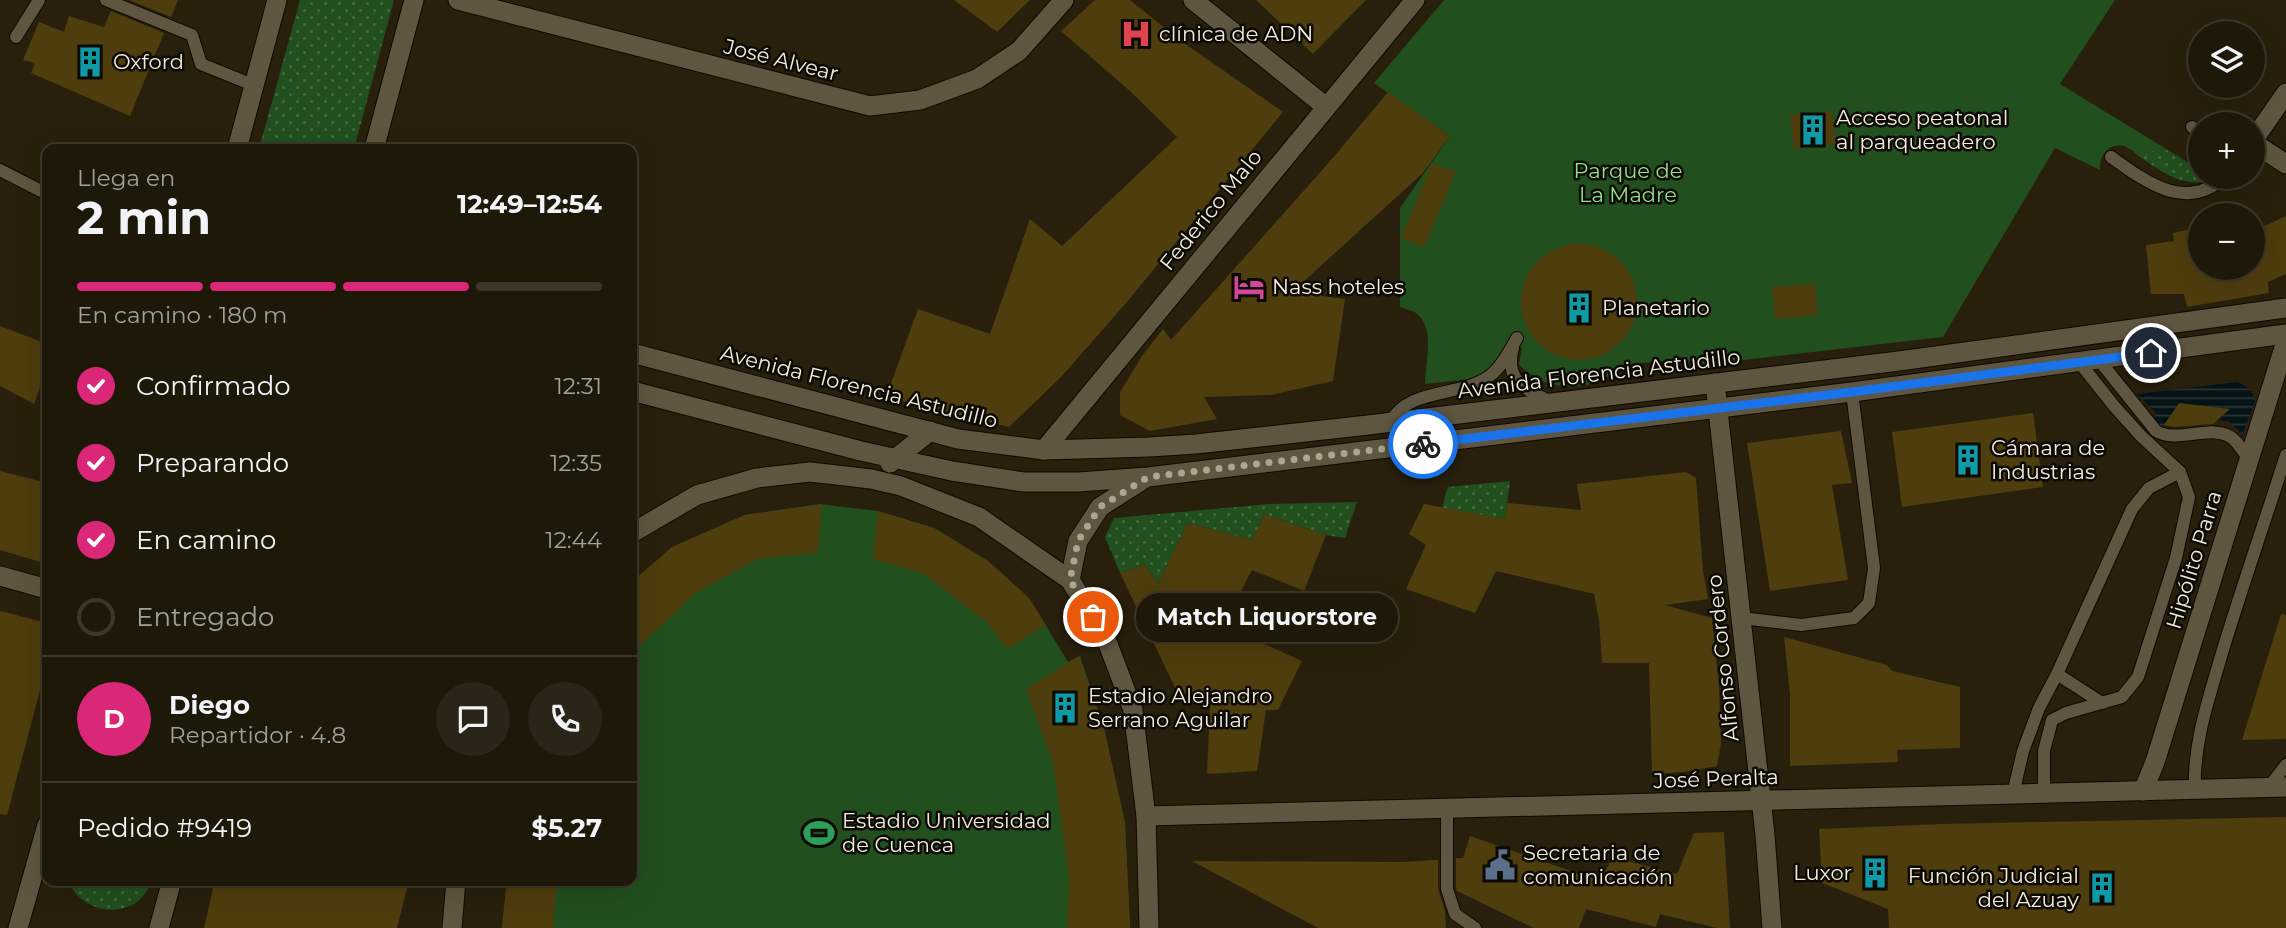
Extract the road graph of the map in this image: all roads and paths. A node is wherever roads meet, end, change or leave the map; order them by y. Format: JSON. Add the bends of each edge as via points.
{"nodes":[{"id":1,"x":39,"y":0,"type":"edge"},
{"id":2,"x":106,"y":0,"type":"edge"},
{"id":3,"x":277,"y":0,"type":"edge"},
{"id":4,"x":414,"y":0,"type":"edge"},
{"id":5,"x":458,"y":0,"type":"edge"},
{"id":6,"x":1064,"y":0,"type":"edge"},
{"id":7,"x":1193,"y":0,"type":"edge"},
{"id":8,"x":1415,"y":0,"type":"edge"},
{"id":9,"x":16,"y":37,"type":"dead end"},
{"id":10,"x":253,"y":85,"type":"junction"},
{"id":11,"x":2286,"y":93,"type":"edge"},
{"id":12,"x":1325,"y":106,"type":"junction"},
{"id":13,"x":238,"y":144,"type":"edge"},
{"id":14,"x":375,"y":144,"type":"edge"},
{"id":15,"x":2111,"y":157,"type":"dead end"},
{"id":16,"x":2286,"y":164,"type":"edge"},
{"id":17,"x":0,"y":170,"type":"edge"},
{"id":18,"x":2204,"y":189,"type":"edge"},
{"id":19,"x":42,"y":191,"type":"edge"},
{"id":20,"x":2286,"y":308,"type":"edge"},
{"id":21,"x":2286,"y":334,"type":"edge"},
{"id":22,"x":2286,"y":341,"type":"edge"},
{"id":23,"x":637,"y":354,"type":"edge"},
{"id":24,"x":2099,"y":360,"type":"junction"},
{"id":25,"x":2079,"y":362,"type":"junction"},
{"id":26,"x":1715,"y":383,"type":"junction"},
{"id":27,"x":637,"y":392,"type":"edge"},
{"id":28,"x":1852,"y":392,"type":"junction"},
{"id":29,"x":1553,"y":403,"type":"junction"},
{"id":30,"x":1718,"y":408,"type":"junction"},
{"id":31,"x":1391,"y":422,"type":"junction"},
{"id":32,"x":930,"y":431,"type":"junction"},
{"id":33,"x":1044,"y":450,"type":"junction"},
{"id":34,"x":2286,"y":455,"type":"edge"},
{"id":35,"x":896,"y":458,"type":"junction"},
{"id":36,"x":2249,"y":460,"type":"junction"},
{"id":37,"x":2180,"y":472,"type":"junction"},
{"id":38,"x":1148,"y":477,"type":"junction"},
{"id":39,"x":871,"y":479,"type":"junction"},
{"id":40,"x":637,"y":530,"type":"edge"},
{"id":41,"x":0,"y":576,"type":"edge"},
{"id":42,"x":1070,"y":580,"type":"junction"},
{"id":43,"x":42,"y":588,"type":"edge"},
{"id":44,"x":1741,"y":618,"type":"junction"},
{"id":45,"x":2057,"y":674,"type":"junction"},
{"id":46,"x":2102,"y":703,"type":"junction"},
{"id":47,"x":2286,"y":765,"type":"edge"},
{"id":48,"x":2277,"y":787,"type":"edge"},
{"id":49,"x":2195,"y":789,"type":"junction"},
{"id":50,"x":2143,"y":791,"type":"junction"},
{"id":51,"x":2044,"y":793,"type":"junction"},
{"id":52,"x":2012,"y":794,"type":"junction"},
{"id":53,"x":1761,"y":800,"type":"junction"},
{"id":54,"x":1447,"y":808,"type":"junction"},
{"id":55,"x":1146,"y":816,"type":"junction"},
{"id":56,"x":42,"y":843,"type":"edge"},
{"id":57,"x":170,"y":886,"type":"edge"},
{"id":58,"x":456,"y":886,"type":"edge"},
{"id":59,"x":18,"y":928,"type":"edge"},
{"id":60,"x":159,"y":928,"type":"edge"},
{"id":61,"x":452,"y":928,"type":"edge"},
{"id":62,"x":1149,"y":928,"type":"edge"},
{"id":63,"x":1475,"y":928,"type":"edge"},
{"id":64,"x":1772,"y":928,"type":"edge"}],
"edges":[{"from":1,"to":9,"type":"lane"},
{"from":2,"to":10,"type":"lane","via":[[192,35],[201,64]]},
{"from":3,"to":10,"type":"main road"},
{"from":4,"to":14,"type":"main road"},
{"from":5,"to":6,"type":"main road","name":"José Alvear","via":[[870,106],[920,100],[977,79],[1019,51]]},
{"from":7,"to":12,"type":"main road"},
{"from":8,"to":12,"type":"main road","name":"Federico Malo"},
{"from":10,"to":13,"type":"main road"},
{"from":11,"to":16,"type":"main road","via":[[2252,142]]},
{"from":12,"to":33,"type":"main road","name":"Federico Malo"},
{"from":15,"to":18,"type":"lane","via":[[2149,183],[2176,193]]},
{"from":17,"to":19,"type":"lane"},
{"from":20,"to":26,"type":"main road","name":"Avenida Florencia Astudillo"},
{"from":21,"to":24,"type":"main road"},
{"from":22,"to":36,"type":"main road","name":"Hipólito Parra"},
{"from":23,"to":32,"type":"main road","name":"Avenida Florencia Astudillo"},
{"from":24,"to":25,"type":"main road"},
{"from":24,"to":36,"type":"lane","via":[[2156,431],[2167,436],[2225,434]]},
{"from":25,"to":28,"type":"main road"},
{"from":25,"to":37,"type":"lane","via":[[2132,426]]},
{"from":26,"to":29,"type":"main road","name":"Avenida Florencia Astudillo"},
{"from":26,"to":30,"type":"main road","name":"Alfonso Cordero"},
{"from":27,"to":35,"type":"main road"},
{"from":28,"to":30,"type":"main road"},
{"from":28,"to":44,"type":"lane","via":[[1874,568],[1869,603],[1854,618],[1801,625]]},
{"from":29,"to":31,"type":"main road","name":"Avenida Florencia Astudillo"},
{"from":29,"to":31,"type":"lane","via":[[1516,379],[1511,360],[1517,338],[1488,377],[1471,387],[1419,398]]},
{"from":30,"to":38,"type":"main road"},
{"from":30,"to":44,"type":"main road","name":"Alfonso Cordero"},
{"from":31,"to":33,"type":"main road","name":"Avenida Florencia Astudillo","via":[[1196,444]]},
{"from":32,"to":33,"type":"main road","name":"Avenida Florencia Astudillo"},
{"from":32,"to":35,"type":"main road"},
{"from":34,"to":49,"type":"lane","via":[[2206,708],[2194,764]]},
{"from":35,"to":38,"type":"main road","via":[[1024,482]]},
{"from":35,"to":39,"type":"main road"},
{"from":36,"to":50,"type":"main road","name":"Hipólito Parra"},
{"from":37,"to":45,"type":"lane","via":[[2150,488],[2132,509]]},
{"from":37,"to":46,"type":"lane","via":[[2189,497],[2176,558],[2138,677],[2122,697]]},
{"from":38,"to":42,"type":"main road","via":[[1100,507],[1078,541]]},
{"from":39,"to":40,"type":"main road","via":[[810,472],[757,478],[697,495]]},
{"from":39,"to":42,"type":"main road","via":[[979,517]]},
{"from":41,"to":43,"type":"main road"},
{"from":42,"to":55,"type":"main road","via":[[1105,636],[1133,710]]},
{"from":44,"to":53,"type":"main road","name":"Alfonso Cordero"},
{"from":45,"to":46,"type":"lane"},
{"from":45,"to":52,"type":"lane","via":[[2039,708]]},
{"from":46,"to":51,"type":"lane","via":[[2052,720],[2044,751]]},
{"from":47,"to":48,"type":"lane"},
{"from":48,"to":49,"type":"main road","name":"José Peralta"},
{"from":49,"to":50,"type":"main road","name":"José Peralta"},
{"from":50,"to":51,"type":"main road","name":"José Peralta"},
{"from":51,"to":52,"type":"main road","name":"José Peralta"},
{"from":52,"to":53,"type":"main road","name":"José Peralta"},
{"from":53,"to":54,"type":"main road","name":"José Peralta"},
{"from":53,"to":64,"type":"main road","name":"Alfonso Cordero"},
{"from":54,"to":55,"type":"main road","name":"José Peralta"},
{"from":54,"to":63,"type":"lane","via":[[1447,890],[1455,914]]},
{"from":55,"to":62,"type":"main road"},
{"from":56,"to":59,"type":"main road"},
{"from":57,"to":60,"type":"main road"},
{"from":58,"to":61,"type":"main road"}]}
